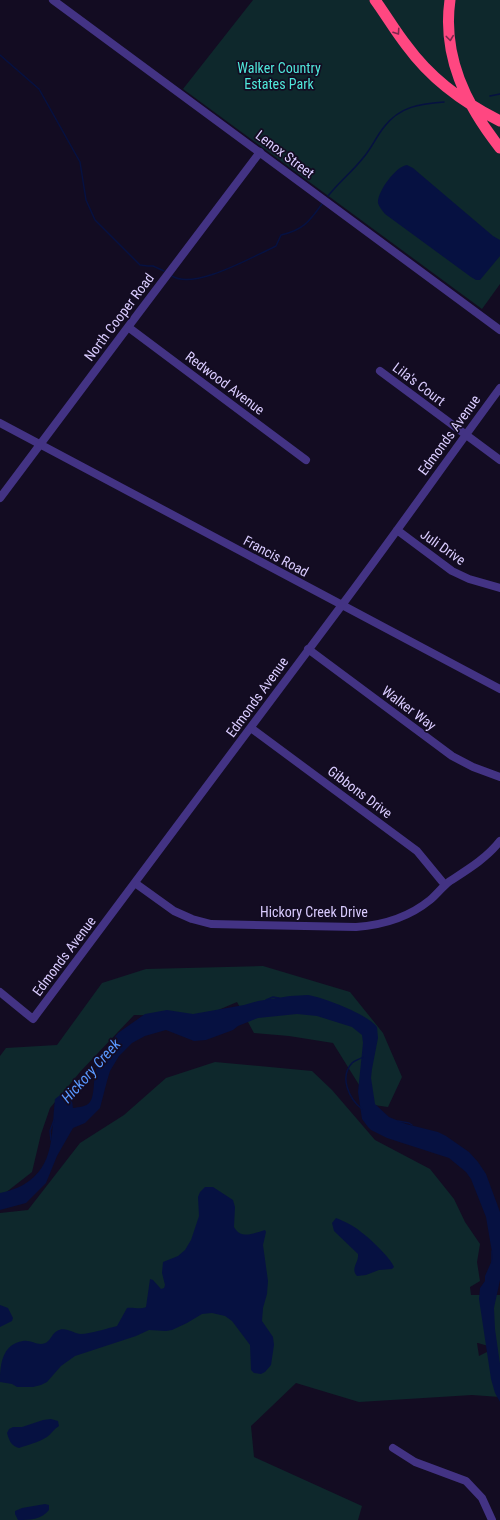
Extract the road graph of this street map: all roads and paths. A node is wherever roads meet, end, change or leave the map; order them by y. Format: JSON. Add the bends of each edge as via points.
{"nodes":[{"id":1,"x":53,"y":0,"type":"edge"},
{"id":2,"x":375,"y":0,"type":"edge"},
{"id":3,"x":450,"y":0,"type":"edge"},
{"id":4,"x":500,"y":121,"type":"edge"},
{"id":5,"x":500,"y":148,"type":"edge"},
{"id":6,"x":260,"y":152,"type":"junction"},
{"id":7,"x":128,"y":327,"type":"junction"},
{"id":8,"x":500,"y":330,"type":"edge"},
{"id":9,"x":380,"y":371,"type":"dead end"},
{"id":10,"x":500,"y":388,"type":"edge"},
{"id":11,"x":0,"y":423,"type":"edge"},
{"id":12,"x":465,"y":434,"type":"junction"},
{"id":13,"x":40,"y":445,"type":"junction"},
{"id":14,"x":306,"y":460,"type":"dead end"},
{"id":15,"x":500,"y":460,"type":"edge"},
{"id":16,"x":0,"y":498,"type":"edge"},
{"id":17,"x":397,"y":530,"type":"junction"},
{"id":18,"x":500,"y":588,"type":"edge"},
{"id":19,"x":342,"y":605,"type":"junction"},
{"id":20,"x":308,"y":649,"type":"junction"},
{"id":21,"x":500,"y":689,"type":"edge"},
{"id":22,"x":251,"y":728,"type":"junction"},
{"id":23,"x":500,"y":777,"type":"edge"},
{"id":24,"x":500,"y":841,"type":"edge"},
{"id":25,"x":135,"y":883,"type":"junction"},
{"id":26,"x":445,"y":884,"type":"junction"},
{"id":27,"x":0,"y":992,"type":"edge"},
{"id":28,"x":393,"y":1448,"type":"dead end"},
{"id":29,"x":492,"y":1520,"type":"edge"}],
"edges":[{"from":1,"to":6,"type":"street","name":"Lenox Street"},
{"from":2,"to":4,"type":"highway","one_way":true,"via":[[407,47],[430,73],[459,98]]},
{"from":3,"to":5,"type":"highway","one_way":true,"via":[[450,42],[457,75],[477,117]]},
{"from":6,"to":7,"type":"street","name":"North Cooper Road"},
{"from":6,"to":8,"type":"street","name":"Lenox Street"},
{"from":7,"to":13,"type":"street","name":"North Cooper Road"},
{"from":7,"to":14,"type":"street","name":"Redwood Avenue"},
{"from":9,"to":12,"type":"street","name":"Lila's Court"},
{"from":10,"to":12,"type":"street","name":"Edmonds Avenue"},
{"from":11,"to":13,"type":"street","name":"Francis Road"},
{"from":12,"to":15,"type":"street","name":"Lila's Court"},
{"from":12,"to":17,"type":"street","name":"Edmonds Avenue"},
{"from":13,"to":16,"type":"street","name":"North Cooper Road"},
{"from":13,"to":19,"type":"street","name":"Francis Road"},
{"from":17,"to":18,"type":"street","name":"Juli Drive","via":[[452,571]]},
{"from":17,"to":19,"type":"street","name":"Edmonds Avenue"},
{"from":19,"to":20,"type":"street","name":"Edmonds Avenue"},
{"from":19,"to":21,"type":"street","name":"Francis Road"},
{"from":20,"to":22,"type":"street","name":"Edmonds Avenue"},
{"from":20,"to":23,"type":"street","name":"Walker Way","via":[[452,756]]},
{"from":22,"to":25,"type":"street","name":"Edmonds Avenue"},
{"from":22,"to":26,"type":"street","name":"Gibbons Drive","via":[[417,851]]},
{"from":24,"to":26,"type":"street","name":"Hickory Creek Drive","via":[[496,847]]},
{"from":25,"to":26,"type":"street","name":"Hickory Creek Drive","via":[[174,911],[211,924],[356,927],[376,926],[412,913],[430,900]]},
{"from":25,"to":27,"type":"street","name":"Edmonds Avenue","via":[[33,1018]]},
{"from":28,"to":29,"type":"street","via":[[415,1462],[466,1481],[482,1498]]}]}
